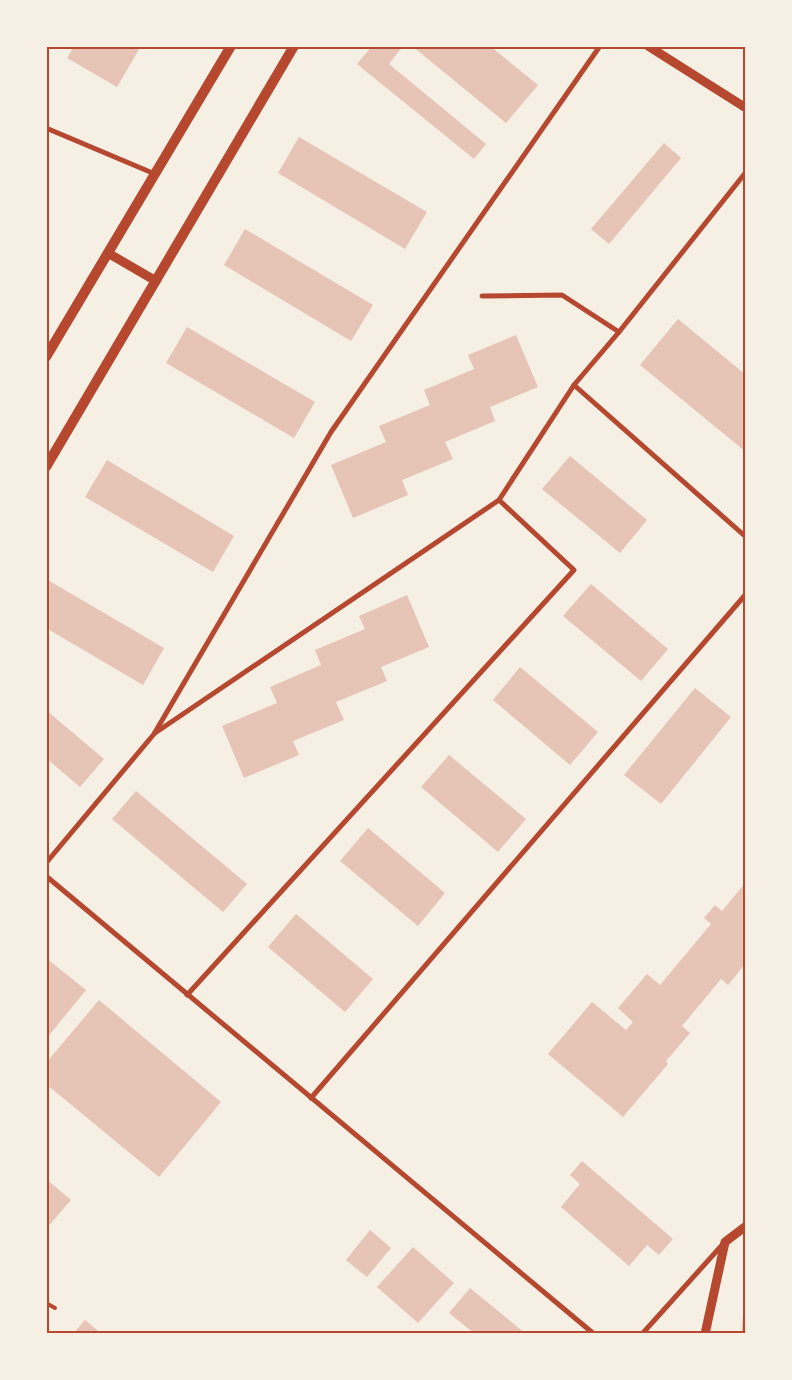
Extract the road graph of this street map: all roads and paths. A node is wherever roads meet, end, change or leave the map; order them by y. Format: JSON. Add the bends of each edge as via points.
{"nodes":[{"id":1,"x":231,"y":46,"type":"edge"},
{"id":2,"x":294,"y":46,"type":"edge"},
{"id":3,"x":600,"y":46,"type":"edge"},
{"id":4,"x":648,"y":46,"type":"edge"},
{"id":5,"x":746,"y":108,"type":"edge"},
{"id":6,"x":46,"y":128,"type":"edge"},
{"id":7,"x":746,"y":172,"type":"edge"},
{"id":8,"x":155,"y":174,"type":"junction"},
{"id":9,"x":108,"y":253,"type":"junction"},
{"id":10,"x":156,"y":281,"type":"junction"},
{"id":11,"x":482,"y":296,"type":"dead end"},
{"id":12,"x":619,"y":332,"type":"junction"},
{"id":13,"x":46,"y":357,"type":"edge"},
{"id":14,"x":574,"y":385,"type":"junction"},
{"id":15,"x":46,"y":467,"type":"edge"},
{"id":16,"x":499,"y":500,"type":"junction"},
{"id":17,"x":746,"y":537,"type":"edge"},
{"id":18,"x":746,"y":594,"type":"edge"},
{"id":19,"x":154,"y":734,"type":"junction"},
{"id":20,"x":46,"y":863,"type":"edge"},
{"id":21,"x":46,"y":876,"type":"edge"},
{"id":22,"x":187,"y":995,"type":"junction"},
{"id":23,"x":311,"y":1098,"type":"junction"},
{"id":24,"x":746,"y":1226,"type":"edge"},
{"id":25,"x":725,"y":1242,"type":"junction"},
{"id":26,"x":46,"y":1303,"type":"edge"},
{"id":27,"x":55,"y":1308,"type":"dead end"},
{"id":28,"x":594,"y":1334,"type":"edge"},
{"id":29,"x":642,"y":1334,"type":"edge"},
{"id":30,"x":705,"y":1334,"type":"edge"}],
"edges":[{"from":1,"to":8,"type":"main road"},
{"from":2,"to":10,"type":"main road"},
{"from":3,"to":19,"type":"street","via":[[331,432]]},
{"from":4,"to":5,"type":"street"},
{"from":6,"to":8,"type":"street"},
{"from":7,"to":12,"type":"street"},
{"from":8,"to":9,"type":"main road"},
{"from":9,"to":10,"type":"street"},
{"from":9,"to":13,"type":"main road"},
{"from":10,"to":15,"type":"main road"},
{"from":11,"to":12,"type":"street","via":[[562,295]]},
{"from":12,"to":14,"type":"street"},
{"from":14,"to":16,"type":"street"},
{"from":14,"to":17,"type":"street"},
{"from":16,"to":19,"type":"street"},
{"from":16,"to":22,"type":"street","via":[[574,570]]},
{"from":18,"to":23,"type":"street"},
{"from":19,"to":20,"type":"street"},
{"from":21,"to":22,"type":"street"},
{"from":22,"to":23,"type":"street"},
{"from":23,"to":28,"type":"street"},
{"from":24,"to":25,"type":"street"},
{"from":25,"to":29,"type":"street"},
{"from":25,"to":30,"type":"street"},
{"from":26,"to":27,"type":"lane"}]}
